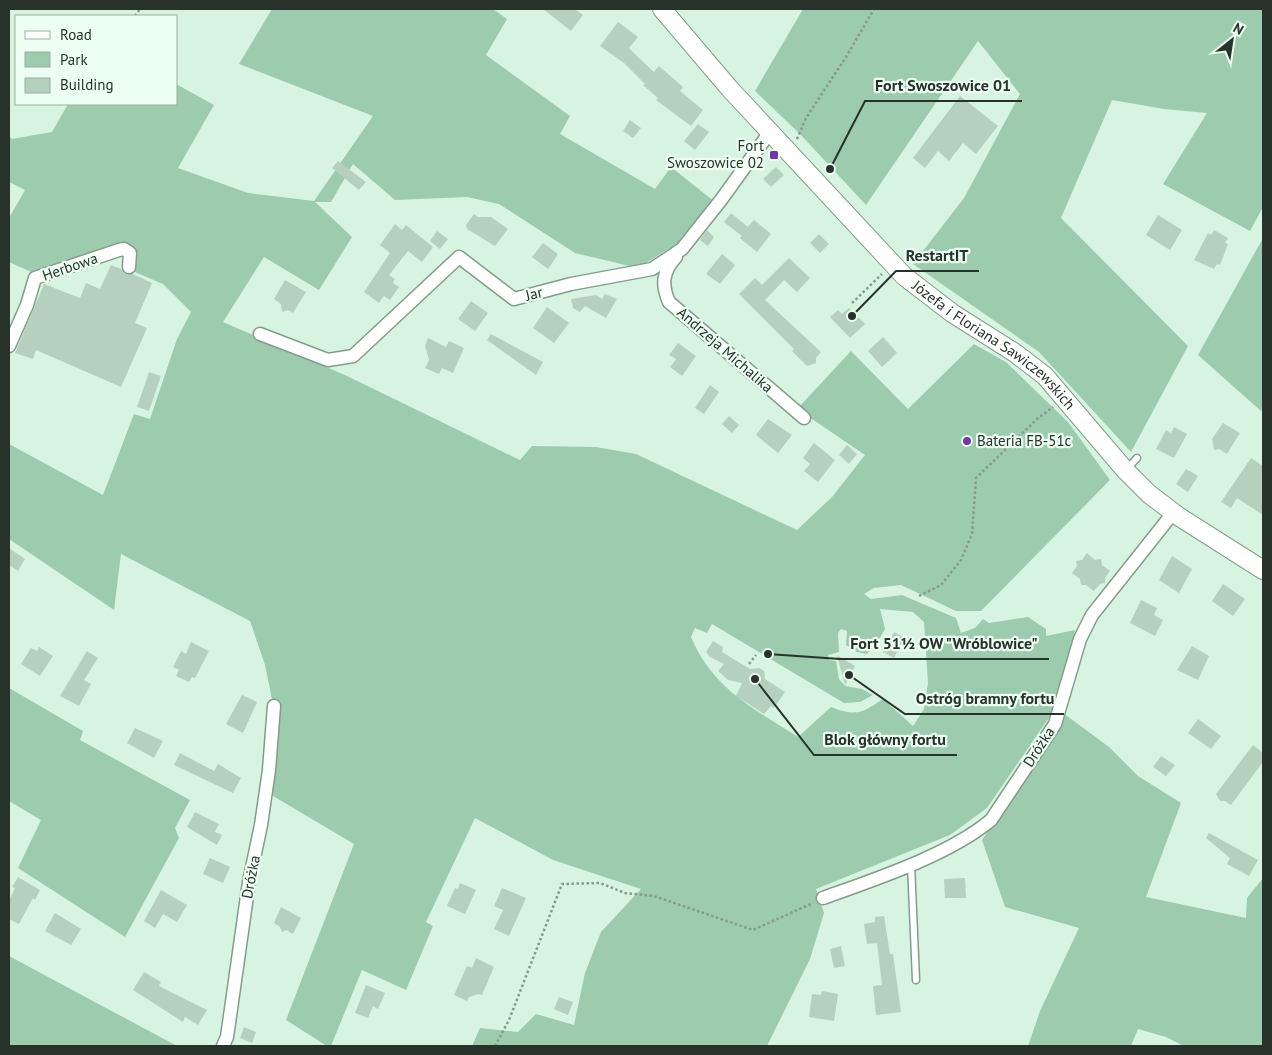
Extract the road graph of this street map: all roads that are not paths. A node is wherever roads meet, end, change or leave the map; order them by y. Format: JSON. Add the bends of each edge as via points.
{"nodes":[{"id":1,"x":662,"y":9,"type":"edge"},
{"id":2,"x":770,"y":132,"type":"junction"},
{"id":3,"x":682,"y":249,"type":"junction"},
{"id":4,"x":129,"y":267,"type":"dead end"},
{"id":5,"x":260,"y":334,"type":"dead end"},
{"id":6,"x":9,"y":346,"type":"edge"},
{"id":7,"x":804,"y":418,"type":"dead end"},
{"id":8,"x":1173,"y":512,"type":"junction"},
{"id":9,"x":1263,"y":570,"type":"edge"},
{"id":10,"x":274,"y":706,"type":"dead end"},
{"id":11,"x":911,"y":863,"type":"junction"},
{"id":12,"x":823,"y":898,"type":"road end"},
{"id":13,"x":916,"y":980,"type":"dead end"},
{"id":14,"x":223,"y":1046,"type":"edge"}],
"edges":[{"from":1,"to":2,"type":"street","name":"Józefa i Floriana Sawiczewskich"},
{"from":2,"to":3,"type":"street","name":"Jar"},
{"from":2,"to":8,"type":"street","name":"Józefa i Floriana Sawiczewskich","via":[[904,276],[1045,376]]},
{"from":3,"to":5,"type":"street","name":"Jar","via":[[652,269],[571,284],[514,299],[458,257],[353,356],[341,360],[328,360]]},
{"from":3,"to":7,"type":"street","name":"Andrzeja Michalika","via":[[667,267],[663,288],[670,302]]},
{"from":4,"to":6,"type":"street","name":"Herbowa","via":[[130,253],[124,249],[35,278]]},
{"from":8,"to":9,"type":"street","name":"Józefa i Floriana Sawiczewskich"},
{"from":8,"to":11,"type":"street","name":"Dróżka","via":[[1092,615],[1074,654],[1055,724],[991,820],[935,854]]},
{"from":10,"to":14,"type":"street","name":"Dróżka","via":[[261,826],[249,882],[228,1037]]},
{"from":11,"to":12,"type":"street","name":"Dróżka"},
{"from":11,"to":13,"type":"lane"}]}
